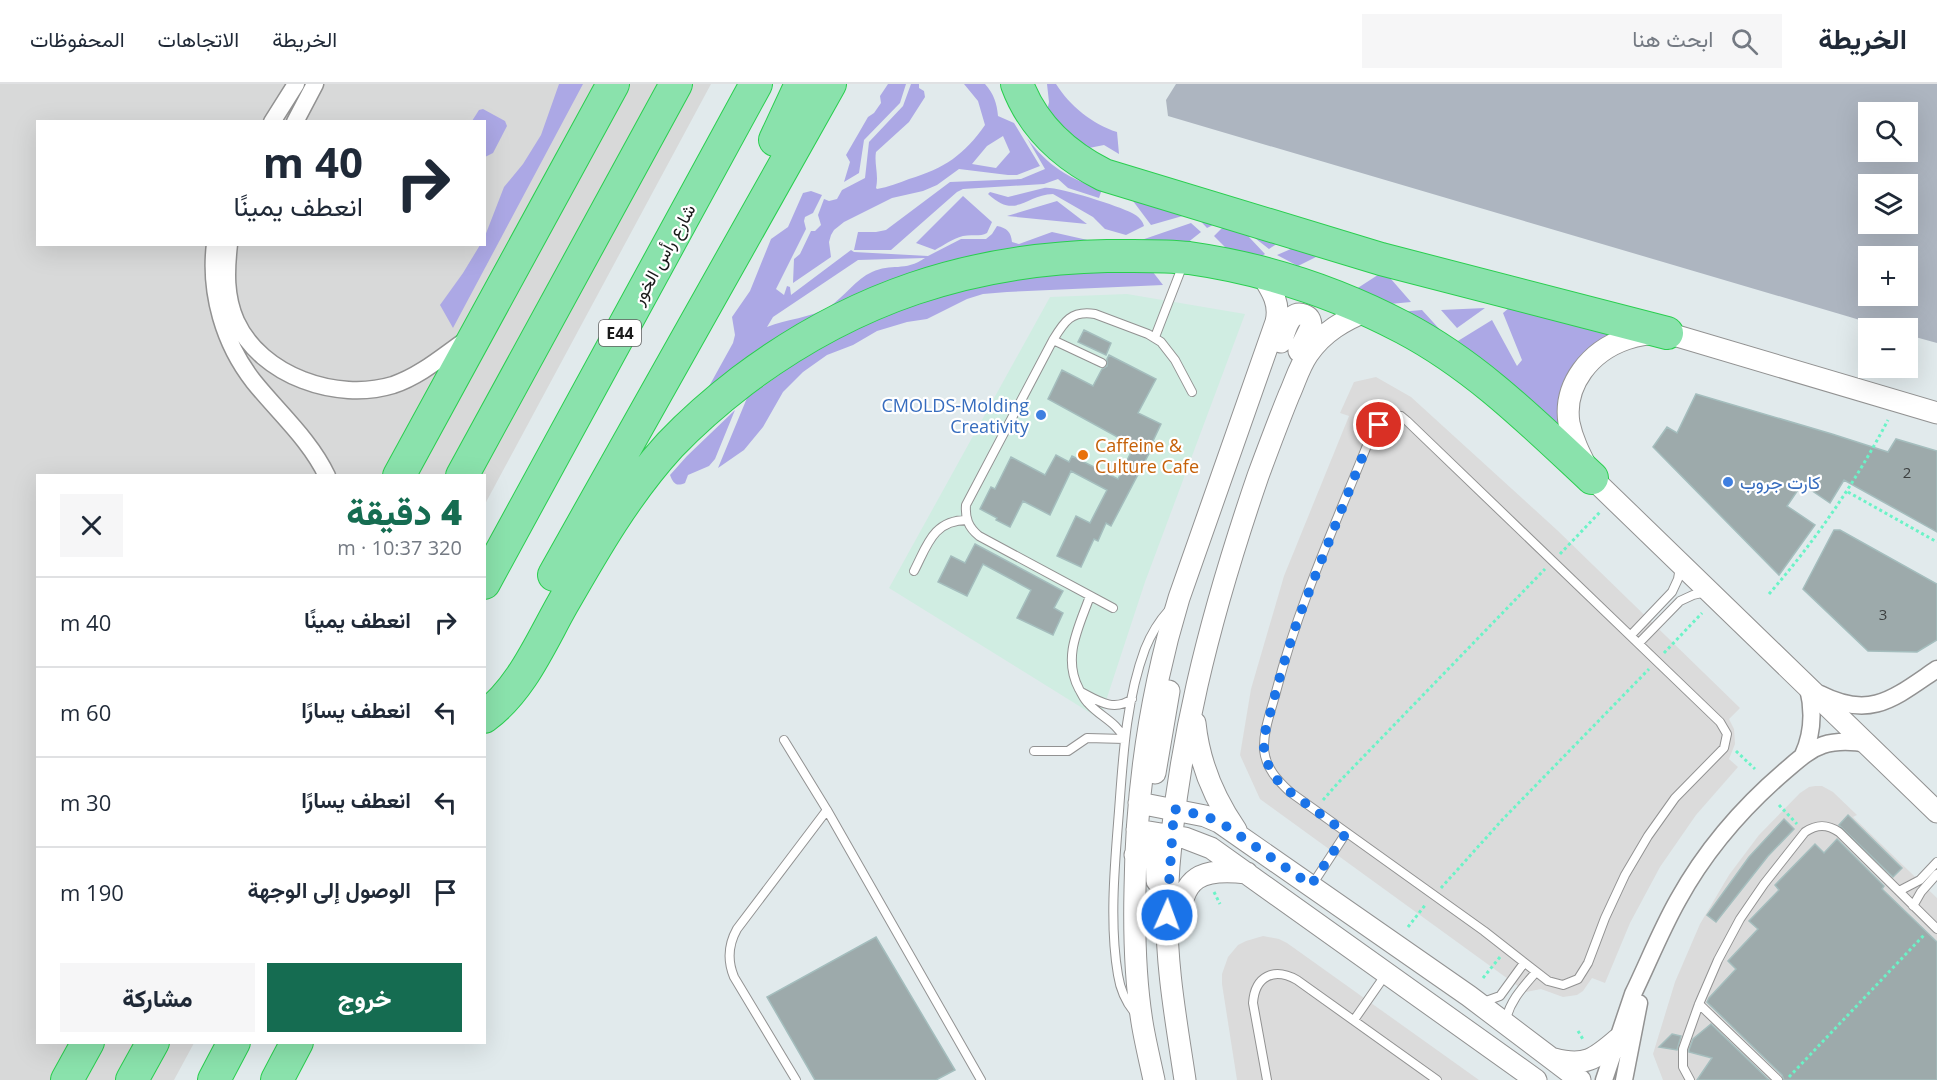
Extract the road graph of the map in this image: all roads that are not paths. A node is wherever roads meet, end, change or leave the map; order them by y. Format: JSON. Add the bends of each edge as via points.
{"nodes":[{"id":1,"x":296,"y":84,"type":"edge"},
{"id":2,"x":315,"y":84,"type":"edge"},
{"id":3,"x":613,"y":84,"type":"edge"},
{"id":4,"x":676,"y":84,"type":"edge"},
{"id":5,"x":756,"y":84,"type":"edge"},
{"id":6,"x":801,"y":84,"type":"edge"},
{"id":7,"x":830,"y":84,"type":"edge"},
{"id":8,"x":1017,"y":84,"type":"edge"},
{"id":9,"x":273,"y":120,"type":"edge"},
{"id":10,"x":296,"y":120,"type":"edge"},
{"id":11,"x":215,"y":246,"type":"edge"},
{"id":12,"x":229,"y":246,"type":"edge"},
{"id":13,"x":1185,"y":258,"type":"junction"},
{"id":14,"x":1260,"y":272,"type":"junction"},
{"id":15,"x":703,"y":307,"type":"junction"},
{"id":16,"x":1369,"y":310,"type":"junction"},
{"id":17,"x":479,"y":330,"type":"junction"},
{"id":18,"x":1667,"y":333,"type":"junction"},
{"id":19,"x":1155,"y":338,"type":"junction"},
{"id":20,"x":1053,"y":340,"type":"junction"},
{"id":21,"x":1102,"y":363,"type":"dead end"},
{"id":22,"x":1255,"y":384,"type":"junction"},
{"id":23,"x":1192,"y":392,"type":"dead end"},
{"id":24,"x":1284,"y":407,"type":"junction"},
{"id":25,"x":1937,"y":413,"type":"edge"},
{"id":26,"x":326,"y":474,"type":"edge"},
{"id":27,"x":400,"y":474,"type":"edge"},
{"id":28,"x":463,"y":474,"type":"edge"},
{"id":29,"x":1592,"y":478,"type":"junction"},
{"id":30,"x":967,"y":520,"type":"junction"},
{"id":31,"x":1681,"y":563,"type":"junction"},
{"id":32,"x":914,"y":571,"type":"dead end"},
{"id":33,"x":486,"y":579,"type":"edge"},
{"id":34,"x":1710,"y":592,"type":"junction"},
{"id":35,"x":1090,"y":596,"type":"junction"},
{"id":36,"x":1179,"y":598,"type":"junction"},
{"id":37,"x":1113,"y":608,"type":"dead end"},
{"id":38,"x":1631,"y":635,"type":"junction"},
{"id":39,"x":1639,"y":643,"type":"junction"},
{"id":40,"x":1937,"y":669,"type":"edge"},
{"id":41,"x":1808,"y":688,"type":"junction"},
{"id":42,"x":1081,"y":692,"type":"junction"},
{"id":43,"x":486,"y":696,"type":"edge"},
{"id":44,"x":1132,"y":699,"type":"junction"},
{"id":45,"x":1193,"y":701,"type":"junction"},
{"id":46,"x":486,"y":716,"type":"edge"},
{"id":47,"x":1125,"y":739,"type":"junction"},
{"id":48,"x":784,"y":740,"type":"dead end"},
{"id":49,"x":1868,"y":744,"type":"junction"},
{"id":50,"x":1034,"y":751,"type":"dead end"},
{"id":51,"x":1803,"y":755,"type":"junction"},
{"id":52,"x":1159,"y":800,"type":"junction"},
{"id":53,"x":827,"y":810,"type":"junction"},
{"id":54,"x":1937,"y":812,"type":"edge"},
{"id":55,"x":1137,"y":830,"type":"junction"},
{"id":56,"x":1346,"y":833,"type":"junction"},
{"id":57,"x":1172,"y":835,"type":"junction"},
{"id":58,"x":1240,"y":835,"type":"junction"},
{"id":59,"x":1135,"y":855,"type":"junction"},
{"id":60,"x":1937,"y":862,"type":"edge"},
{"id":61,"x":1248,"y":873,"type":"junction"},
{"id":62,"x":1937,"y":874,"type":"edge"},
{"id":63,"x":1311,"y":885,"type":"junction"},
{"id":64,"x":1899,"y":891,"type":"junction"},
{"id":65,"x":1913,"y":906,"type":"junction"},
{"id":66,"x":1935,"y":928,"type":"edge"},
{"id":67,"x":1524,"y":963,"type":"junction"},
{"id":68,"x":1536,"y":972,"type":"junction"},
{"id":69,"x":1386,"y":974,"type":"junction"},
{"id":70,"x":1639,"y":985,"type":"junction"},
{"id":71,"x":1478,"y":1002,"type":"junction"},
{"id":72,"x":1699,"y":1004,"type":"junction"},
{"id":73,"x":1175,"y":1015,"type":"junction"},
{"id":74,"x":1354,"y":1020,"type":"junction"},
{"id":75,"x":1142,"y":1021,"type":"junction"},
{"id":76,"x":1505,"y":1023,"type":"junction"},
{"id":77,"x":1617,"y":1039,"type":"junction"},
{"id":78,"x":87,"y":1044,"type":"edge"},
{"id":79,"x":152,"y":1044,"type":"edge"},
{"id":80,"x":233,"y":1044,"type":"edge"},
{"id":81,"x":296,"y":1044,"type":"edge"},
{"id":82,"x":1549,"y":1057,"type":"junction"},
{"id":83,"x":979,"y":1079,"type":"edge"},
{"id":84,"x":68,"y":1080,"type":"edge"},
{"id":85,"x":132,"y":1080,"type":"edge"},
{"id":86,"x":214,"y":1080,"type":"edge"},
{"id":87,"x":277,"y":1080,"type":"edge"},
{"id":88,"x":796,"y":1080,"type":"edge"},
{"id":89,"x":1154,"y":1080,"type":"edge"},
{"id":90,"x":1180,"y":1080,"type":"edge"},
{"id":91,"x":1185,"y":1080,"type":"edge"},
{"id":92,"x":1267,"y":1080,"type":"edge"},
{"id":93,"x":1437,"y":1080,"type":"edge"},
{"id":94,"x":1536,"y":1080,"type":"edge"},
{"id":95,"x":1580,"y":1080,"type":"edge"},
{"id":96,"x":1604,"y":1080,"type":"edge"},
{"id":97,"x":1623,"y":1080,"type":"edge"},
{"id":98,"x":1690,"y":1080,"type":"edge"},
{"id":99,"x":1778,"y":1080,"type":"edge"}],
"edges":[{"from":1,"to":9,"type":"street"},
{"from":2,"to":10,"type":"street"},
{"from":3,"to":17,"type":"highway"},
{"from":4,"to":28,"type":"highway"},
{"from":5,"to":33,"type":"highway","name":"شارع رأس الخور","number":"E44"},
{"from":6,"to":15,"type":"highway","via":[[715,256],[703,293]]},
{"from":7,"to":15,"type":"highway"},
{"from":8,"to":18,"type":"highway","via":[[1047,134],[1070,155],[1122,182],[1381,259]]},
{"from":11,"to":26,"type":"street","via":[[213,272],[219,309],[242,365],[311,447]]},
{"from":12,"to":17,"type":"street","via":[[228,294],[241,331],[273,363],[305,381],[349,390],[392,385],[418,374]]},
{"from":13,"to":14,"type":"highway"},
{"from":13,"to":19,"type":"lane"},
{"from":13,"to":46,"type":"highway","via":[[1066,257],[992,267],[862,308],[778,354],[697,418],[650,468],[611,521],[510,694]]},
{"from":14,"to":16,"type":"highway","via":[[1299,282]]},
{"from":14,"to":22,"type":"street","via":[[1278,309]]},
{"from":15,"to":43,"type":"highway"},
{"from":16,"to":24,"type":"street","via":[[1347,319],[1315,344],[1300,367]]},
{"from":16,"to":29,"type":"highway","via":[[1435,346],[1479,376]]},
{"from":17,"to":27,"type":"highway"},
{"from":18,"to":25,"type":"street"},
{"from":18,"to":29,"type":"street","via":[[1645,334],[1611,345],[1583,368],[1574,384],[1569,420]]},
{"from":19,"to":20,"type":"lane","via":[[1086,313],[1068,319]]},
{"from":19,"to":23,"type":"lane","via":[[1168,350]]},
{"from":20,"to":21,"type":"lane"},
{"from":20,"to":30,"type":"lane","via":[[969,497]]},
{"from":22,"to":24,"type":"street","via":[[1269,372],[1292,317],[1300,314],[1308,318],[1310,331],[1281,392]]},
{"from":22,"to":36,"type":"street"},
{"from":24,"to":45,"type":"street","via":[[1247,509]]},
{"from":29,"to":31,"type":"street"},
{"from":30,"to":32,"type":"lane","via":[[948,522],[934,532]]},
{"from":30,"to":35,"type":"lane","via":[[979,536]]},
{"from":31,"to":34,"type":"street"},
{"from":31,"to":38,"type":"lane","via":[[1672,592]]},
{"from":34,"to":39,"type":"lane","via":[[1680,601]]},
{"from":34,"to":41,"type":"street"},
{"from":35,"to":37,"type":"lane"},
{"from":35,"to":42,"type":"lane","via":[[1071,649],[1072,673]]},
{"from":36,"to":44,"type":"lane","via":[[1151,637]]},
{"from":36,"to":52,"type":"street"},
{"from":38,"to":39,"type":"lane"},
{"from":38,"to":56,"type":"lane","via":[[1401,416],[1384,418],[1368,443],[1297,622],[1264,736],[1264,752],[1278,781]]},
{"from":39,"to":68,"type":"lane","via":[[1720,722],[1727,742],[1720,754],[1675,798],[1648,836],[1620,886],[1583,973],[1563,985]]},
{"from":40,"to":41,"type":"street","via":[[1871,706],[1841,704]]},
{"from":41,"to":49,"type":"street"},
{"from":41,"to":51,"type":"street","via":[[1812,727]]},
{"from":42,"to":44,"type":"lane","via":[[1112,706]]},
{"from":42,"to":47,"type":"lane","via":[[1088,704],[1114,723]]},
{"from":44,"to":47,"type":"lane"},
{"from":45,"to":52,"type":"street"},
{"from":45,"to":58,"type":"street","via":[[1196,736],[1205,770]]},
{"from":47,"to":50,"type":"lane","via":[[1087,738],[1068,751]]},
{"from":47,"to":75,"type":"lane","via":[[1114,877],[1116,960],[1122,992]]},
{"from":48,"to":53,"type":"lane"},
{"from":49,"to":51,"type":"street","via":[[1834,742]]},
{"from":49,"to":54,"type":"street"},
{"from":51,"to":70,"type":"street","via":[[1756,798],[1695,872],[1662,930]]},
{"from":52,"to":55,"type":"street"},
{"from":52,"to":57,"type":"street","via":[[1159,822]]},
{"from":52,"to":58,"type":"street","via":[[1220,822]]},
{"from":53,"to":83,"type":"lane"},
{"from":53,"to":88,"type":"lane","via":[[737,929],[730,946],[734,977]]},
{"from":55,"to":57,"type":"street"},
{"from":55,"to":59,"type":"street"},
{"from":56,"to":63,"type":"lane"},
{"from":56,"to":67,"type":"lane"},
{"from":57,"to":61,"type":"street","via":[[1202,843]]},
{"from":57,"to":73,"type":"street","via":[[1167,958]]},
{"from":58,"to":63,"type":"street"},
{"from":59,"to":75,"type":"street","via":[[1135,938]]},
{"from":59,"to":90,"type":"street","via":[[1149,848],[1157,858],[1157,959],[1170,1054]]},
{"from":60,"to":64,"type":"lane","via":[[1920,880]]},
{"from":61,"to":69,"type":"street"},
{"from":61,"to":73,"type":"street","via":[[1212,872],[1185,890],[1180,911],[1181,986]]},
{"from":62,"to":65,"type":"lane"},
{"from":63,"to":71,"type":"street"},
{"from":64,"to":65,"type":"lane"},
{"from":64,"to":72,"type":"lane","via":[[1833,828],[1819,826],[1805,832],[1740,919]]},
{"from":65,"to":66,"type":"lane"},
{"from":67,"to":68,"type":"lane"},
{"from":67,"to":71,"type":"lane","via":[[1500,996]]},
{"from":68,"to":76,"type":"lane","via":[[1509,1006]]},
{"from":69,"to":74,"type":"lane"},
{"from":69,"to":94,"type":"street"},
{"from":70,"to":77,"type":"street"},
{"from":70,"to":97,"type":"street","via":[[1640,998]]},
{"from":71,"to":76,"type":"street"},
{"from":72,"to":98,"type":"lane","via":[[1682,1058]]},
{"from":72,"to":99,"type":"lane"},
{"from":73,"to":91,"type":"street"},
{"from":74,"to":92,"type":"lane","via":[[1288,975],[1267,976],[1254,992],[1253,1003]]},
{"from":74,"to":93,"type":"lane"},
{"from":75,"to":89,"type":"street"},
{"from":76,"to":82,"type":"street"},
{"from":77,"to":82,"type":"street","via":[[1586,1061],[1571,1063]]},
{"from":77,"to":96,"type":"street"},
{"from":78,"to":84,"type":"highway"},
{"from":79,"to":85,"type":"highway"},
{"from":80,"to":86,"type":"highway"},
{"from":81,"to":87,"type":"highway"},
{"from":82,"to":95,"type":"street"}]}
